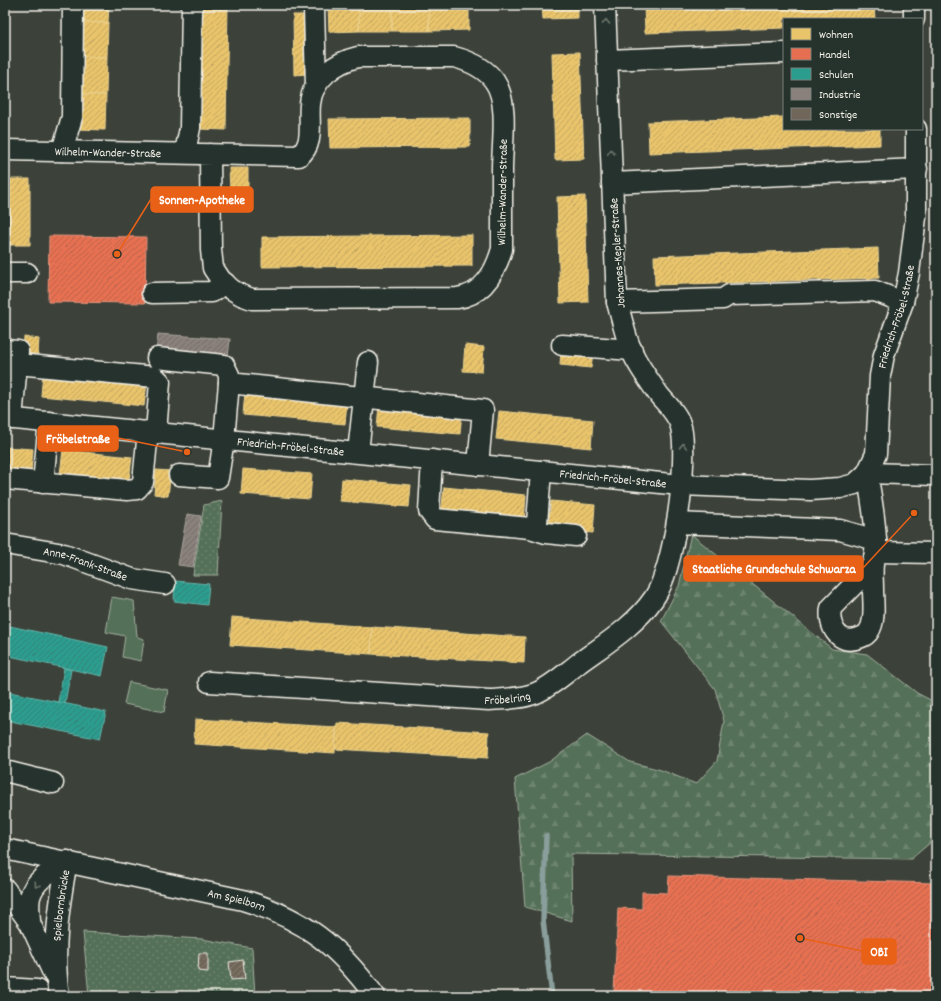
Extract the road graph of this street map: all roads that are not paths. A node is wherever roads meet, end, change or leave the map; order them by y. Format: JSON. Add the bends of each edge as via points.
{"nodes":[{"id":1,"x":73,"y":5,"type":"edge"},
{"id":2,"x":192,"y":5,"type":"edge"},
{"id":3,"x":605,"y":5,"type":"edge"},
{"id":4,"x":914,"y":5,"type":"edge"},
{"id":5,"x":314,"y":8,"type":"dead end"},
{"id":6,"x":914,"y":18,"type":"edge"},
{"id":7,"x":783,"y":53,"type":"edge"},
{"id":8,"x":607,"y":60,"type":"junction"},
{"id":9,"x":316,"y":86,"type":"junction"},
{"id":10,"x":916,"y":130,"type":"edge"},
{"id":11,"x":5,"y":150,"type":"edge"},
{"id":12,"x":62,"y":151,"type":"junction"},
{"id":13,"x":185,"y":152,"type":"junction"},
{"id":14,"x":210,"y":154,"type":"junction"},
{"id":15,"x":917,"y":169,"type":"junction"},
{"id":16,"x":612,"y":183,"type":"junction"},
{"id":17,"x":5,"y":273,"type":"edge"},
{"id":18,"x":27,"y":273,"type":"dead end"},
{"id":19,"x":225,"y":283,"type":"junction"},
{"id":20,"x":152,"y":293,"type":"dead end"},
{"id":21,"x":617,"y":302,"type":"junction"},
{"id":22,"x":903,"y":302,"type":"junction"},
{"id":23,"x":562,"y":345,"type":"dead end"},
{"id":24,"x":632,"y":350,"type":"junction"},
{"id":25,"x":11,"y":357,"type":"edge"},
{"id":26,"x":157,"y":358,"type":"dead end"},
{"id":27,"x":368,"y":362,"type":"dead end"},
{"id":28,"x":229,"y":383,"type":"junction"},
{"id":29,"x":364,"y":398,"type":"junction"},
{"id":30,"x":9,"y":418,"type":"edge"},
{"id":31,"x":49,"y":422,"type":"junction"},
{"id":32,"x":152,"y":431,"type":"junction"},
{"id":33,"x":224,"y":439,"type":"junction"},
{"id":34,"x":358,"y":452,"type":"junction"},
{"id":35,"x":432,"y":460,"type":"junction"},
{"id":36,"x":478,"y":464,"type":"junction"},
{"id":37,"x":541,"y":471,"type":"junction"},
{"id":38,"x":867,"y":473,"type":"junction"},
{"id":39,"x":179,"y":475,"type":"dead end"},
{"id":40,"x":936,"y":475,"type":"edge"},
{"id":41,"x":5,"y":479,"type":"edge"},
{"id":42,"x":43,"y":482,"type":"junction"},
{"id":43,"x":681,"y":485,"type":"junction"},
{"id":44,"x":677,"y":523,"type":"junction"},
{"id":45,"x":530,"y":528,"type":"junction"},
{"id":46,"x":576,"y":536,"type":"dead end"},
{"id":47,"x":5,"y":544,"type":"edge"},
{"id":48,"x":875,"y":552,"type":"junction"},
{"id":49,"x":936,"y":553,"type":"edge"},
{"id":50,"x":165,"y":584,"type":"dead end"},
{"id":51,"x":209,"y":682,"type":"dead end"},
{"id":52,"x":5,"y":771,"type":"edge"},
{"id":53,"x":53,"y":783,"type":"dead end"},
{"id":54,"x":5,"y":848,"type":"edge"},
{"id":55,"x":67,"y":861,"type":"junction"},
{"id":56,"x":5,"y":889,"type":"edge"},
{"id":57,"x":30,"y":922,"type":"junction"},
{"id":58,"x":5,"y":988,"type":"edge"},
{"id":59,"x":58,"y":988,"type":"edge"},
{"id":60,"x":37,"y":990,"type":"dead end"},
{"id":61,"x":375,"y":996,"type":"edge"}],
"edges":[{"from":1,"to":12,"type":"street","via":[[72,116]]},
{"from":2,"to":13,"type":"street","via":[[190,128]]},
{"from":8,"to":3,"type":"street","name":"Johannes-Kepler-Straße","one_way":true},
{"from":4,"to":6,"type":"street"},
{"from":5,"to":9,"type":"street"},
{"from":7,"to":8,"type":"street"},
{"from":16,"to":8,"type":"street","name":"Johannes-Kepler-Straße","one_way":true},
{"from":9,"to":14,"type":"street","name":"Wilhelm-Wander-Straße","via":[[310,103],[309,143],[306,151],[299,156]]},
{"from":9,"to":19,"type":"street","name":"Wilhelm-Wander-Straße","via":[[336,65],[358,57],[454,57],[466,60],[486,71],[501,94],[504,118],[502,249],[494,273],[474,293],[456,298],[252,298],[241,295]]},
{"from":10,"to":15,"type":"street","name":"Friedrich-Fröbel-Straße"},
{"from":11,"to":12,"type":"street","name":"Wilhelm-Wander-Straße"},
{"from":12,"to":13,"type":"street","name":"Wilhelm-Wander-Straße"},
{"from":13,"to":14,"type":"street","name":"Wilhelm-Wander-Straße"},
{"from":14,"to":19,"type":"street","name":"Wilhelm-Wander-Straße","via":[[213,268]]},
{"from":15,"to":16,"type":"street"},
{"from":15,"to":22,"type":"street","name":"Friedrich-Fröbel-Straße","via":[[916,217]]},
{"from":16,"to":21,"type":"street","name":"Johannes-Kepler-Straße"},
{"from":17,"to":18,"type":"street"},
{"from":19,"to":20,"type":"street","via":[[212,292]]},
{"from":21,"to":22,"type":"street","via":[[723,299],[729,295],[875,291]]},
{"from":21,"to":24,"type":"street","name":"Johannes-Kepler-Straße"},
{"from":22,"to":38,"type":"street","name":"Friedrich-Fröbel-Straße","via":[[884,354],[880,376],[876,454]]},
{"from":23,"to":24,"type":"street"},
{"from":43,"to":24,"type":"street","name":"Johannes-Kepler-Straße","one_way":true,"via":[[683,439],[680,425],[673,411],[638,364]]},
{"from":25,"to":30,"type":"street"},
{"from":25,"to":32,"type":"street","via":[[155,377],[160,382]]},
{"from":26,"to":28,"type":"street","via":[[224,364],[229,374]]},
{"from":27,"to":29,"type":"street"},
{"from":28,"to":29,"type":"street"},
{"from":28,"to":33,"type":"street"},
{"from":29,"to":34,"type":"street"},
{"from":29,"to":36,"type":"street","via":[[483,410]]},
{"from":30,"to":31,"type":"street","name":"Friedrich-Fröbel-Straße"},
{"from":31,"to":32,"type":"street","name":"Friedrich-Fröbel-Straße"},
{"from":31,"to":42,"type":"street"},
{"from":32,"to":33,"type":"street","name":"Friedrich-Fröbel-Straße"},
{"from":32,"to":42,"type":"street","via":[[143,482],[138,489]]},
{"from":33,"to":34,"type":"street","name":"Friedrich-Fröbel-Straße"},
{"from":33,"to":39,"type":"street","via":[[218,478]]},
{"from":34,"to":35,"type":"street","name":"Friedrich-Fröbel-Straße"},
{"from":35,"to":36,"type":"street","name":"Friedrich-Fröbel-Straße"},
{"from":35,"to":45,"type":"street","via":[[429,510],[436,519]]},
{"from":36,"to":37,"type":"street","name":"Friedrich-Fröbel-Straße"},
{"from":37,"to":43,"type":"street","name":"Friedrich-Fröbel-Straße"},
{"from":37,"to":45,"type":"street","via":[[537,523]]},
{"from":38,"to":40,"type":"street"},
{"from":38,"to":43,"type":"street","name":"Friedrich-Fröbel-Straße","via":[[855,484],[810,490]]},
{"from":38,"to":48,"type":"street","via":[[872,502]]},
{"from":41,"to":42,"type":"street"},
{"from":43,"to":44,"type":"street","name":"Fröbelring"},
{"from":44,"to":48,"type":"street","via":[[840,530]]},
{"from":44,"to":51,"type":"street","name":"Fröbelring","via":[[666,573],[655,597],[636,620],[555,682],[538,692],[517,698],[489,700]]},
{"from":45,"to":46,"type":"street","via":[[546,534]]},
{"from":47,"to":50,"type":"street","name":"Anne-Frank-Straße","via":[[64,554],[132,579]]},
{"from":48,"to":49,"type":"street"},
{"from":52,"to":53,"type":"street"},
{"from":54,"to":55,"type":"street","name":"Am Spielborn"},
{"from":55,"to":57,"type":"street","name":"Spielbornbrücke","one_way":true,"via":[[48,872],[37,883],[30,897]]},
{"from":55,"to":59,"type":"street","name":"Spielbornbrücke","via":[[58,911]]},
{"from":55,"to":61,"type":"street","name":"Am Spielborn","via":[[274,909],[312,930],[353,967]]},
{"from":56,"to":57,"type":"street","name":"Spielbornbrücke"},
{"from":57,"to":59,"type":"street","name":"Spielbornbrücke"},
{"from":58,"to":60,"type":"street"}]}
